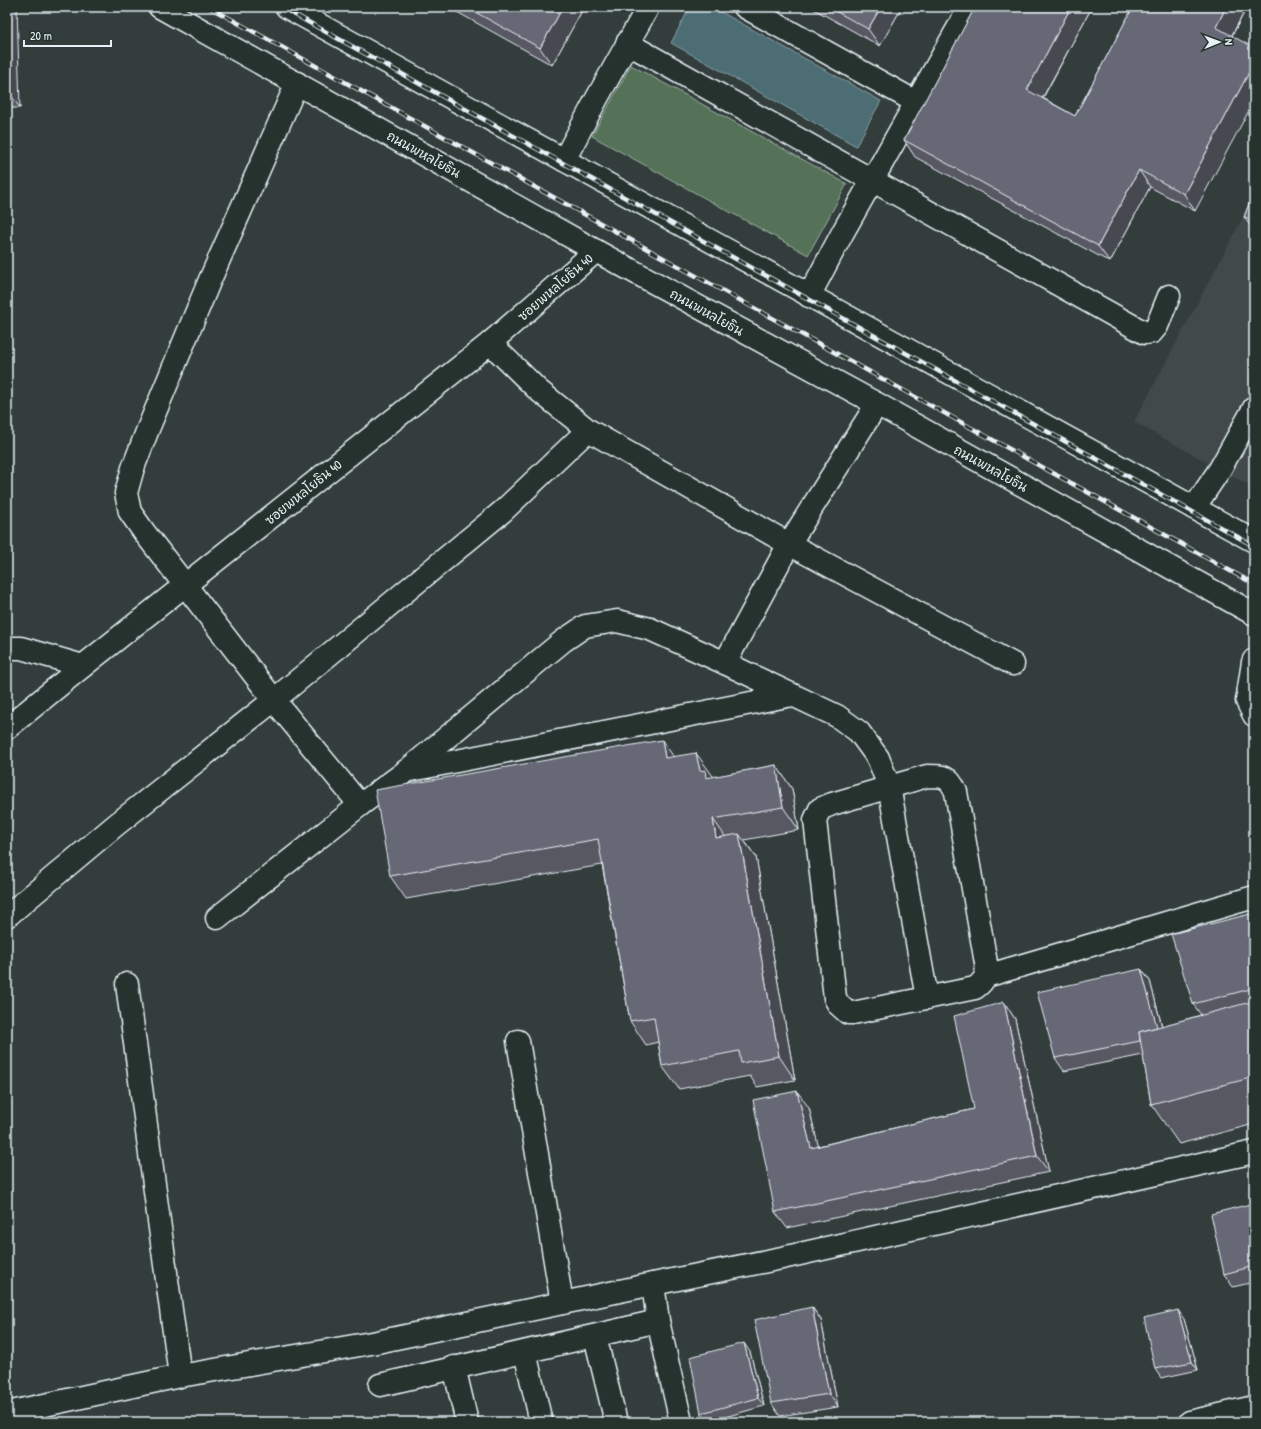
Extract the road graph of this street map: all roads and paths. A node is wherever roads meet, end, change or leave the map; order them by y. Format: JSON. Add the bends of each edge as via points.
{"nodes":[{"id":1,"x":160,"y":7,"type":"edge"},
{"id":2,"x":286,"y":7,"type":"edge"},
{"id":3,"x":648,"y":7,"type":"edge"},
{"id":4,"x":745,"y":7,"type":"edge"},
{"id":5,"x":970,"y":7,"type":"edge"},
{"id":6,"x":627,"y":43,"type":"junction"},
{"id":7,"x":297,"y":83,"type":"junction"},
{"id":8,"x":916,"y":102,"type":"junction"},
{"id":9,"x":564,"y":160,"type":"junction"},
{"id":10,"x":873,"y":180,"type":"junction"},
{"id":11,"x":596,"y":252,"type":"junction"},
{"id":12,"x":809,"y":296,"type":"junction"},
{"id":13,"x":1169,"y":296,"type":"dead end"},
{"id":14,"x":490,"y":343,"type":"junction"},
{"id":15,"x":877,"y":404,"type":"junction"},
{"id":16,"x":1254,"y":408,"type":"edge"},
{"id":17,"x":588,"y":430,"type":"junction"},
{"id":18,"x":1194,"y":508,"type":"junction"},
{"id":19,"x":1254,"y":541,"type":"edge"},
{"id":20,"x":789,"y":544,"type":"junction"},
{"id":21,"x":185,"y":586,"type":"junction"},
{"id":22,"x":1254,"y":614,"type":"edge"},
{"id":23,"x":7,"y":648,"type":"edge"},
{"id":24,"x":1254,"y":660,"type":"edge"},
{"id":25,"x":725,"y":663,"type":"junction"},
{"id":26,"x":1013,"y":664,"type":"dead end"},
{"id":27,"x":83,"y":666,"type":"junction"},
{"id":28,"x":792,"y":695,"type":"junction"},
{"id":29,"x":274,"y":700,"type":"junction"},
{"id":30,"x":1254,"y":715,"type":"edge"},
{"id":31,"x":7,"y":728,"type":"edge"},
{"id":32,"x":405,"y":772,"type":"junction"},
{"id":33,"x":889,"y":786,"type":"junction"},
{"id":34,"x":360,"y":805,"type":"junction"},
{"id":35,"x":1254,"y":898,"type":"edge"},
{"id":36,"x":7,"y":916,"type":"edge"},
{"id":37,"x":217,"y":918,"type":"dead end"},
{"id":38,"x":986,"y":976,"type":"junction"},
{"id":39,"x":127,"y":984,"type":"dead end"},
{"id":40,"x":927,"y":998,"type":"junction"},
{"id":41,"x":518,"y":1041,"type":"dead end"},
{"id":42,"x":1254,"y":1152,"type":"edge"},
{"id":43,"x":652,"y":1284,"type":"junction"},
{"id":44,"x":562,"y":1303,"type":"junction"},
{"id":45,"x":658,"y":1321,"type":"junction"},
{"id":46,"x":595,"y":1336,"type":"junction"},
{"id":47,"x":525,"y":1352,"type":"junction"},
{"id":48,"x":454,"y":1367,"type":"junction"},
{"id":49,"x":180,"y":1376,"type":"junction"},
{"id":50,"x":380,"y":1385,"type":"dead end"},
{"id":51,"x":1254,"y":1407,"type":"edge"},
{"id":52,"x":7,"y":1413,"type":"edge"},
{"id":53,"x":467,"y":1422,"type":"edge"},
{"id":54,"x":541,"y":1422,"type":"edge"},
{"id":55,"x":616,"y":1422,"type":"edge"},
{"id":56,"x":681,"y":1422,"type":"edge"},
{"id":57,"x":1190,"y":1422,"type":"edge"}],
"edges":[{"from":1,"to":7,"type":"street","name":"ถนนพหลโยธิน"},
{"from":2,"to":9,"type":"street"},
{"from":3,"to":6,"type":"street"},
{"from":4,"to":8,"type":"street"},
{"from":5,"to":8,"type":"street"},
{"from":6,"to":9,"type":"street"},
{"from":6,"to":10,"type":"street"},
{"from":7,"to":11,"type":"street","name":"ถนนพหลโยธิน"},
{"from":7,"to":21,"type":"street","via":[[148,428],[126,493],[130,512]]},
{"from":8,"to":10,"type":"street"},
{"from":9,"to":12,"type":"street"},
{"from":10,"to":12,"type":"street"},
{"from":10,"to":13,"type":"street","via":[[1145,333],[1152,332],[1157,326]]},
{"from":11,"to":14,"type":"street","name":"ซอยพหลโยธิน 40"},
{"from":11,"to":15,"type":"street","name":"ถนนพหลโยธิน"},
{"from":12,"to":18,"type":"street"},
{"from":14,"to":17,"type":"street","via":[[538,390]]},
{"from":14,"to":21,"type":"street","name":"ซอยพหลโยธิน 40"},
{"from":15,"to":20,"type":"street"},
{"from":15,"to":22,"type":"street","name":"ถนนพหลโยธิน"},
{"from":16,"to":18,"type":"street","via":[[1220,469]]},
{"from":17,"to":20,"type":"street"},
{"from":17,"to":29,"type":"street","via":[[503,511]]},
{"from":18,"to":19,"type":"street"},
{"from":20,"to":25,"type":"street"},
{"from":20,"to":26,"type":"street"},
{"from":21,"to":27,"type":"street","name":"ซอยพหลโยธิน 40"},
{"from":21,"to":29,"type":"street"},
{"from":23,"to":27,"type":"street","via":[[21,648]]},
{"from":24,"to":30,"type":"street","via":[[1247,701]]},
{"from":25,"to":28,"type":"street"},
{"from":25,"to":32,"type":"street","via":[[650,629],[617,621],[585,626],[563,640]]},
{"from":27,"to":31,"type":"street","name":"ซอยพหลโยธิน 40"},
{"from":28,"to":32,"type":"street"},
{"from":28,"to":33,"type":"street","via":[[837,716],[859,732],[878,758]]},
{"from":29,"to":34,"type":"street"},
{"from":29,"to":36,"type":"street","via":[[117,824]]},
{"from":32,"to":34,"type":"street"},
{"from":33,"to":38,"type":"street","via":[[927,776],[942,776],[953,785],[988,970]]},
{"from":33,"to":40,"type":"street"},
{"from":33,"to":40,"type":"street","via":[[820,809],[815,820],[835,998],[848,1013]]},
{"from":34,"to":37,"type":"street"},
{"from":35,"to":38,"type":"street"},
{"from":38,"to":40,"type":"street","via":[[975,988]]},
{"from":39,"to":49,"type":"street"},
{"from":41,"to":44,"type":"street"},
{"from":42,"to":43,"type":"street","via":[[782,1258]]},
{"from":43,"to":44,"type":"street"},
{"from":43,"to":45,"type":"street"},
{"from":44,"to":49,"type":"street","via":[[377,1342]]},
{"from":45,"to":46,"type":"street"},
{"from":45,"to":56,"type":"street"},
{"from":46,"to":47,"type":"street"},
{"from":46,"to":55,"type":"street"},
{"from":47,"to":48,"type":"street"},
{"from":47,"to":54,"type":"street"},
{"from":48,"to":50,"type":"street"},
{"from":48,"to":53,"type":"street"},
{"from":49,"to":52,"type":"street"},
{"from":51,"to":57,"type":"street"}]}
